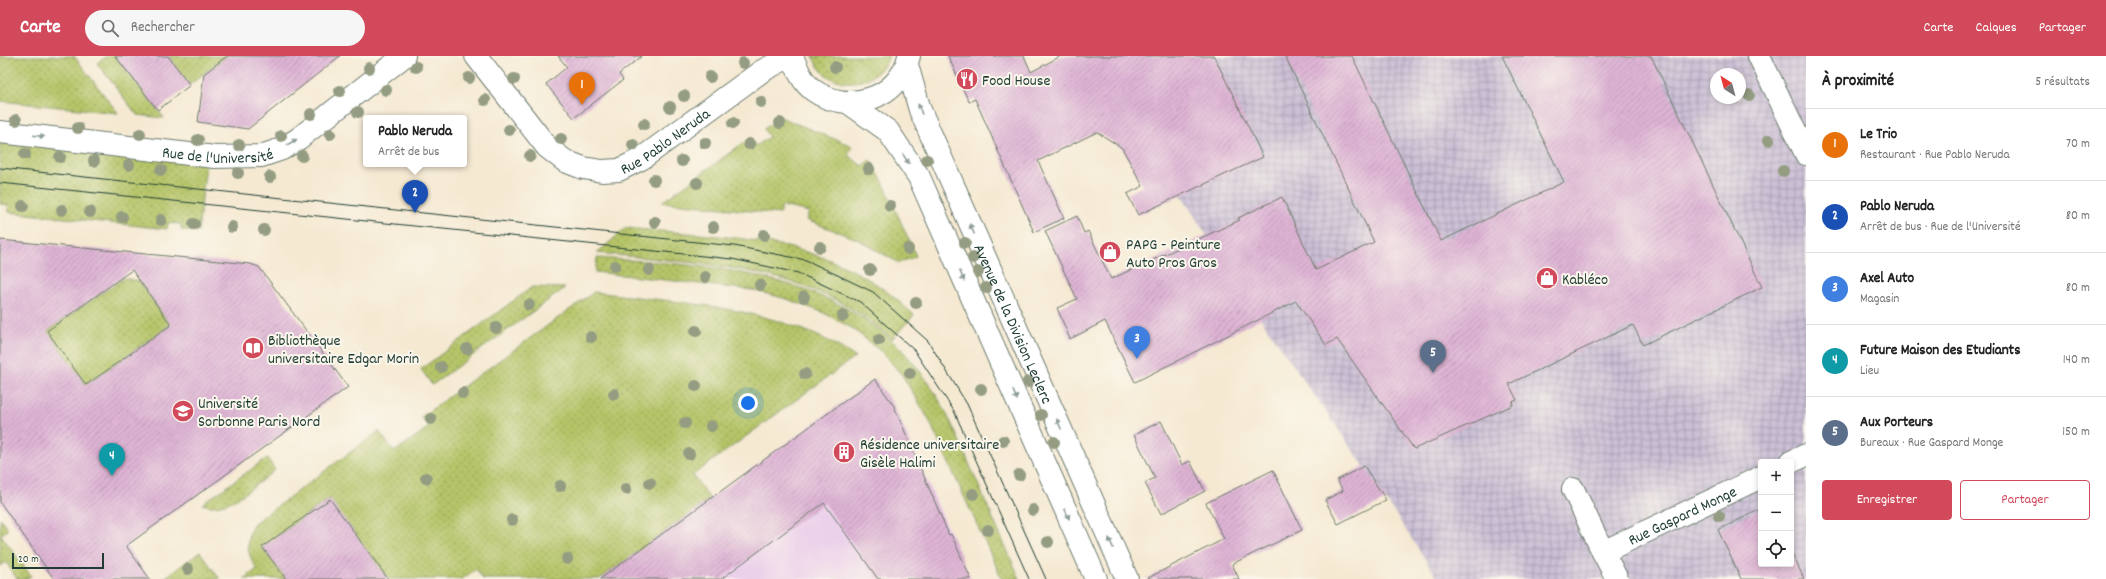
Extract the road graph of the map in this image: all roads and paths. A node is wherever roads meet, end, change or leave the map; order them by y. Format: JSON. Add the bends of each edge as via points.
{"nodes":[{"id":1,"x":404,"y":56,"type":"edge"},
{"id":2,"x":476,"y":56,"type":"edge"},
{"id":3,"x":791,"y":56,"type":"edge"},
{"id":4,"x":1759,"y":56,"type":"edge"},
{"id":5,"x":908,"y":60,"type":"edge"},
{"id":6,"x":849,"y":103,"type":"junction"},
{"id":7,"x":0,"y":132,"type":"edge"},
{"id":8,"x":1806,"y":154,"type":"edge"},
{"id":9,"x":1806,"y":455,"type":"edge"},
{"id":10,"x":1794,"y":461,"type":"edge"},
{"id":11,"x":1758,"y":478,"type":"edge"},
{"id":12,"x":1573,"y":489,"type":"dead end"},
{"id":13,"x":1603,"y":552,"type":"junction"},
{"id":14,"x":1096,"y":579,"type":"edge"},
{"id":15,"x":1127,"y":579,"type":"edge"},
{"id":16,"x":1617,"y":579,"type":"edge"}],
"edges":[{"from":7,"to":1,"type":"street","name":"Rue de l'Université","one_way":true,"via":[[214,157],[261,156],[298,139]]},
{"from":2,"to":3,"type":"street","name":"Rue Pablo Neruda","via":[[547,146],[565,161],[583,168],[602,171],[619,170],[641,159],[762,72]]},
{"from":3,"to":6,"type":"street","name":"Avenue de la Division Leclerc","via":[[799,74],[812,89],[829,100]]},
{"from":4,"to":8,"type":"street"},
{"from":5,"to":6,"type":"street","name":"Avenue de la Division Leclerc","via":[[897,80],[884,93],[867,101]]},
{"from":15,"to":5,"type":"street","name":"Avenue de la Division Leclerc","one_way":true,"via":[[920,110]]},
{"from":6,"to":14,"type":"street","name":"Avenue de la Division Leclerc","one_way":true,"via":[[888,131],[919,177]]},
{"from":9,"to":10,"type":"street"},
{"from":11,"to":13,"type":"street","name":"Rue Gaspard Monge"},
{"from":12,"to":13,"type":"street"},
{"from":13,"to":16,"type":"street"}]}
